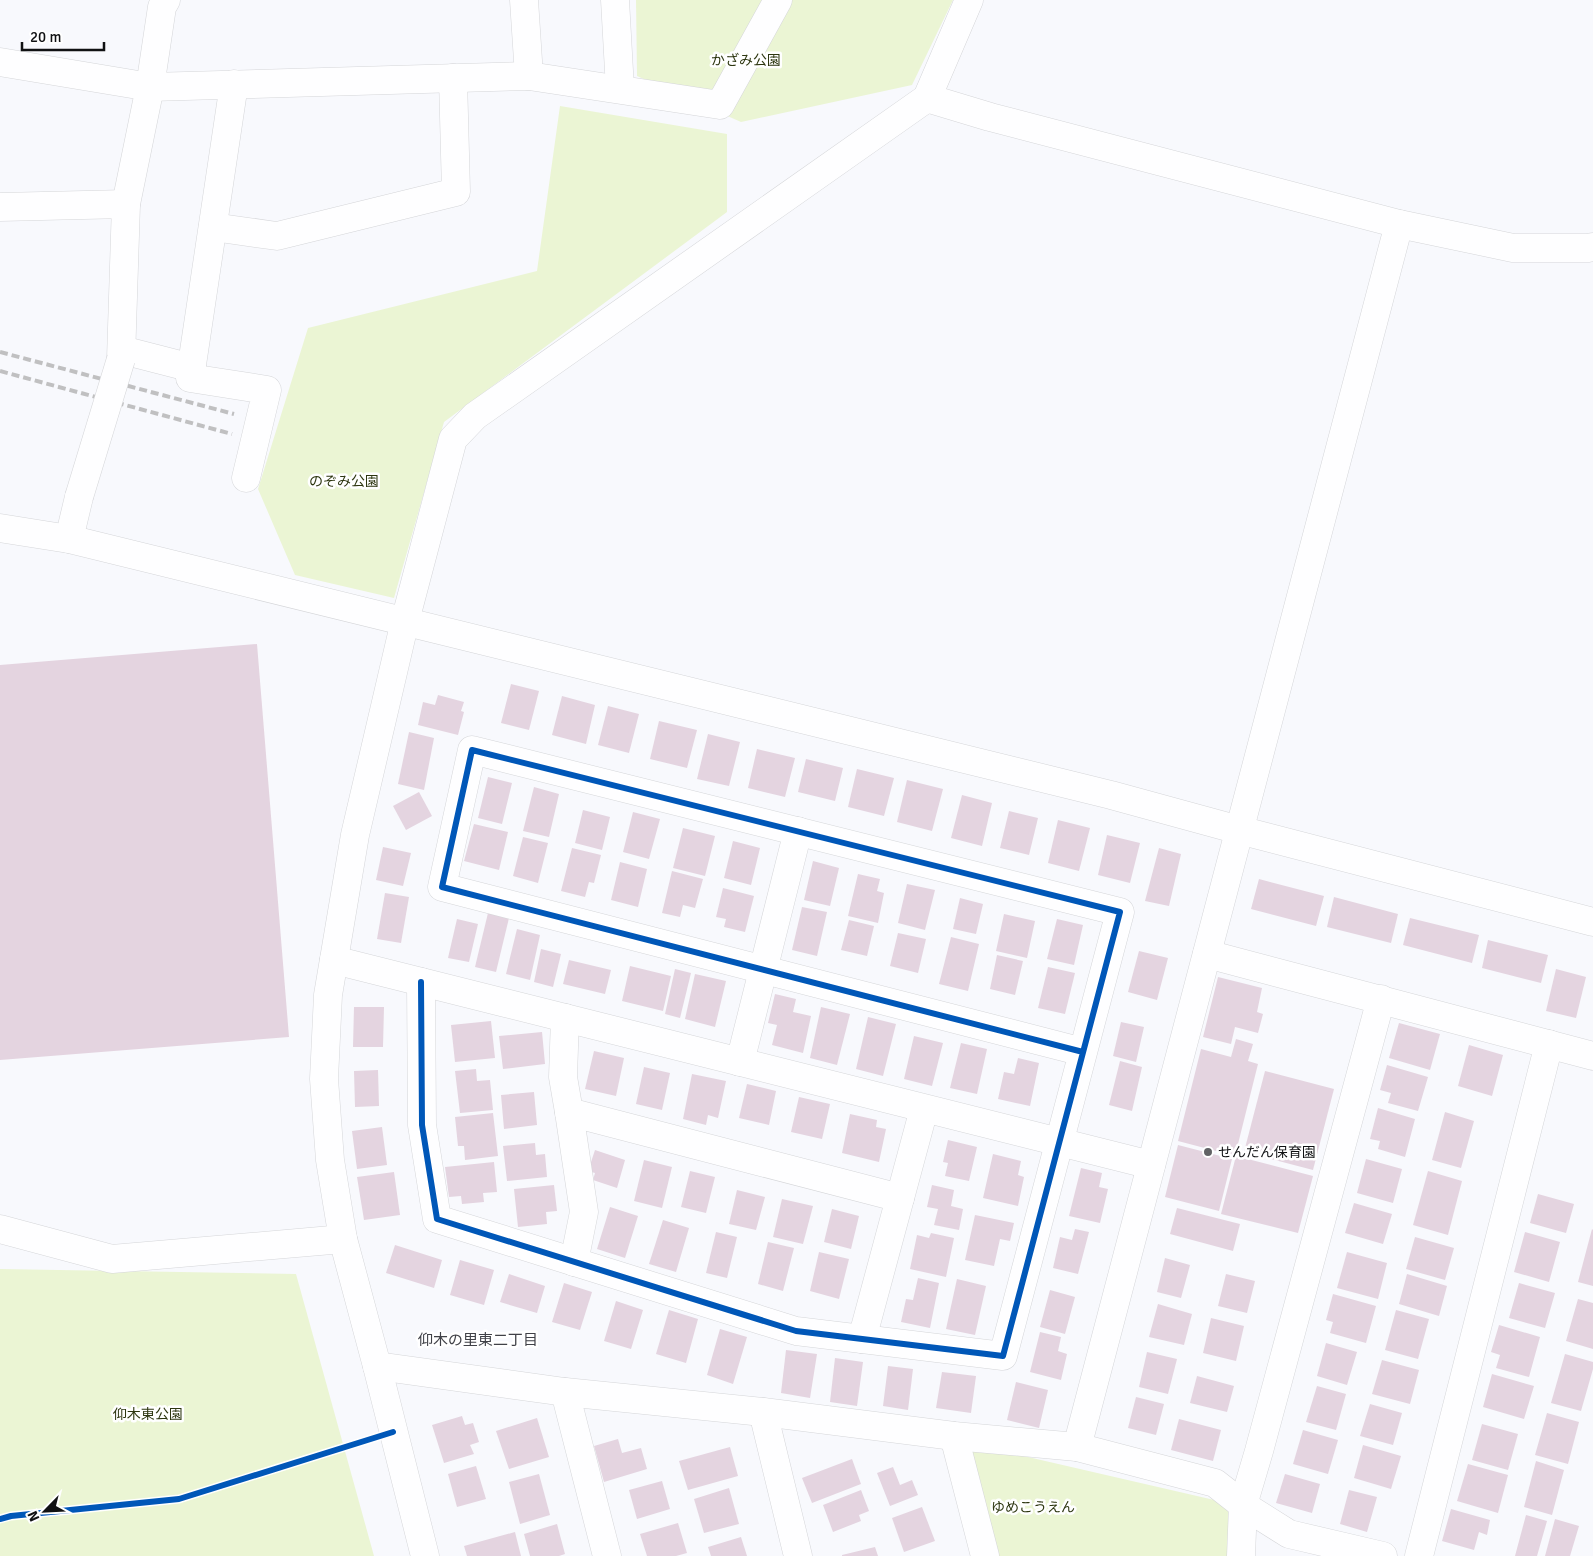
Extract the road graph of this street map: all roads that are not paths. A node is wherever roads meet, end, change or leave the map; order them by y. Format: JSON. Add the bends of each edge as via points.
{"nodes":[{"id":1,"x":166,"y":0,"type":"edge"},
{"id":2,"x":524,"y":0,"type":"edge"},
{"id":3,"x":615,"y":0,"type":"edge"},
{"id":4,"x":778,"y":0,"type":"edge"},
{"id":5,"x":969,"y":0,"type":"edge"},
{"id":6,"x":0,"y":62,"type":"edge"},
{"id":7,"x":529,"y":76,"type":"junction"},
{"id":8,"x":454,"y":78,"type":"junction"},
{"id":9,"x":234,"y":84,"type":"junction"},
{"id":10,"x":150,"y":88,"type":"junction"},
{"id":11,"x":620,"y":89,"type":"junction"},
{"id":12,"x":926,"y":98,"type":"junction"},
{"id":13,"x":126,"y":204,"type":"junction"},
{"id":14,"x":0,"y":207,"type":"edge"},
{"id":15,"x":1399,"y":224,"type":"junction"},
{"id":16,"x":213,"y":227,"type":"junction"},
{"id":17,"x":1593,"y":247,"type":"edge"},
{"id":18,"x":122,"y":355,"type":"junction"},
{"id":19,"x":192,"y":368,"type":"junction"},
{"id":20,"x":246,"y":478,"type":"dead end"},
{"id":21,"x":0,"y":528,"type":"edge"},
{"id":22,"x":70,"y":539,"type":"junction"},
{"id":23,"x":405,"y":622,"type":"junction"},
{"id":24,"x":1239,"y":830,"type":"junction"},
{"id":25,"x":798,"y":832,"type":"junction"},
{"id":26,"x":1593,"y":922,"type":"edge"},
{"id":27,"x":1207,"y":954,"type":"junction"},
{"id":28,"x":334,"y":960,"type":"junction"},
{"id":29,"x":763,"y":969,"type":"junction"},
{"id":30,"x":421,"y":982,"type":"junction"},
{"id":31,"x":1381,"y":999,"type":"junction"},
{"id":32,"x":565,"y":1018,"type":"junction"},
{"id":33,"x":1549,"y":1044,"type":"junction"},
{"id":34,"x":1083,"y":1052,"type":"junction"},
{"id":35,"x":1593,"y":1056,"type":"edge"},
{"id":36,"x":740,"y":1062,"type":"junction"},
{"id":37,"x":924,"y":1108,"type":"junction"},
{"id":38,"x":570,"y":1112,"type":"junction"},
{"id":39,"x":1059,"y":1142,"type":"junction"},
{"id":40,"x":1150,"y":1165,"type":"junction"},
{"id":41,"x":900,"y":1198,"type":"junction"},
{"id":42,"x":0,"y":1229,"type":"edge"},
{"id":43,"x":343,"y":1239,"type":"junction"},
{"id":44,"x":574,"y":1262,"type":"junction"},
{"id":45,"x":862,"y":1339,"type":"junction"},
{"id":46,"x":377,"y":1366,"type":"junction"},
{"id":47,"x":566,"y":1392,"type":"junction"},
{"id":48,"x":763,"y":1412,"type":"junction"},
{"id":49,"x":954,"y":1436,"type":"junction"},
{"id":50,"x":1077,"y":1447,"type":"junction"},
{"id":51,"x":1243,"y":1505,"type":"junction"},
{"id":52,"x":425,"y":1556,"type":"edge"},
{"id":53,"x":607,"y":1556,"type":"edge"},
{"id":54,"x":798,"y":1556,"type":"edge"},
{"id":55,"x":985,"y":1556,"type":"edge"},
{"id":56,"x":1241,"y":1556,"type":"edge"},
{"id":57,"x":1384,"y":1556,"type":"edge"},
{"id":58,"x":1419,"y":1556,"type":"edge"}],
"edges":[{"from":1,"to":10,"type":"street","via":[[162,7]]},
{"from":2,"to":7,"type":"street"},
{"from":3,"to":11,"type":"street"},
{"from":4,"to":11,"type":"street","via":[[720,105]]},
{"from":5,"to":12,"type":"street"},
{"from":6,"to":10,"type":"street"},
{"from":7,"to":8,"type":"street"},
{"from":7,"to":11,"type":"street"},
{"from":8,"to":9,"type":"street"},
{"from":8,"to":16,"type":"street","via":[[456,192],[277,236]]},
{"from":9,"to":10,"type":"street"},
{"from":9,"to":16,"type":"street"},
{"from":10,"to":13,"type":"street"},
{"from":12,"to":15,"type":"street"},
{"from":12,"to":23,"type":"street","via":[[475,416],[453,439]]},
{"from":13,"to":14,"type":"street"},
{"from":13,"to":18,"type":"street"},
{"from":15,"to":17,"type":"street","via":[[1512,248]]},
{"from":15,"to":24,"type":"street"},
{"from":16,"to":19,"type":"street"},
{"from":18,"to":19,"type":"street"},
{"from":18,"to":22,"type":"street","bridge":true,"via":[[79,497]]},
{"from":19,"to":20,"type":"street","via":[[190,378],[266,390]]},
{"from":21,"to":22,"type":"street"},
{"from":22,"to":23,"type":"street"},
{"from":23,"to":24,"type":"street","via":[[1111,795]]},
{"from":23,"to":28,"type":"street","via":[[355,835]]},
{"from":24,"to":26,"type":"street"},
{"from":24,"to":27,"type":"street"},
{"from":25,"to":29,"type":"street"},
{"from":25,"to":29,"type":"street","via":[[472,750],[442,887]]},
{"from":25,"to":34,"type":"street","via":[[1120,912]]},
{"from":27,"to":31,"type":"street"},
{"from":27,"to":40,"type":"street"},
{"from":28,"to":30,"type":"street"},
{"from":28,"to":43,"type":"street","via":[[328,996],[324,1080],[330,1160]]},
{"from":29,"to":34,"type":"street"},
{"from":29,"to":36,"type":"street"},
{"from":30,"to":32,"type":"street"},
{"from":30,"to":44,"type":"street","via":[[422,1125],[437,1219]]},
{"from":31,"to":33,"type":"street"},
{"from":31,"to":51,"type":"street"},
{"from":32,"to":36,"type":"street"},
{"from":32,"to":38,"type":"street","via":[[563,1076]]},
{"from":33,"to":35,"type":"street"},
{"from":33,"to":58,"type":"street"},
{"from":34,"to":39,"type":"street"},
{"from":36,"to":37,"type":"street"},
{"from":37,"to":39,"type":"street"},
{"from":37,"to":41,"type":"street"},
{"from":38,"to":41,"type":"street"},
{"from":38,"to":44,"type":"street","via":[[584,1212]]},
{"from":39,"to":40,"type":"street"},
{"from":39,"to":45,"type":"street","via":[[1003,1356]]},
{"from":40,"to":50,"type":"street"},
{"from":41,"to":45,"type":"street"},
{"from":42,"to":43,"type":"street","via":[[112,1260]]},
{"from":43,"to":46,"type":"street"},
{"from":44,"to":45,"type":"street","via":[[796,1331]]},
{"from":46,"to":47,"type":"street"},
{"from":46,"to":52,"type":"street"},
{"from":47,"to":48,"type":"street"},
{"from":47,"to":53,"type":"street"},
{"from":48,"to":49,"type":"street"},
{"from":48,"to":54,"type":"street"},
{"from":49,"to":50,"type":"street"},
{"from":49,"to":55,"type":"street"},
{"from":50,"to":51,"type":"street","via":[[1215,1483]]},
{"from":51,"to":56,"type":"street"},
{"from":51,"to":57,"type":"street","via":[[1289,1534]]}]}
